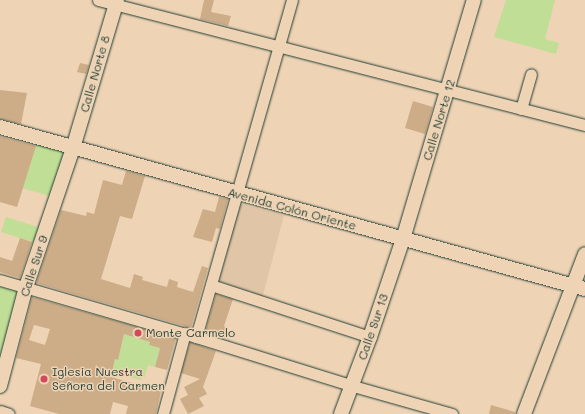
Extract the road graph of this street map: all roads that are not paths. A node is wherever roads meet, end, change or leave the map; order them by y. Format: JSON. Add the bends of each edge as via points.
{"nodes":[{"id":1,"x":98,"y":0,"type":"edge"},
{"id":2,"x":292,"y":0,"type":"edge"},
{"id":3,"x":474,"y":0,"type":"edge"},
{"id":4,"x":116,"y":2,"type":"edge"},
{"id":5,"x":278,"y":47,"type":"junction"},
{"id":6,"x":531,"y":74,"type":"dead end"},
{"id":7,"x":448,"y":90,"type":"junction"},
{"id":8,"x":521,"y":110,"type":"junction"},
{"id":9,"x":585,"y":125,"type":"edge"},
{"id":10,"x":0,"y":127,"type":"edge"},
{"id":11,"x":73,"y":148,"type":"junction"},
{"id":12,"x":237,"y":194,"type":"junction"},
{"id":13,"x":403,"y":239,"type":"junction"},
{"id":14,"x":585,"y":254,"type":"edge"},
{"id":15,"x":0,"y":280,"type":"edge"},
{"id":16,"x":211,"y":286,"type":"junction"},
{"id":17,"x":26,"y":287,"type":"junction"},
{"id":18,"x":580,"y":288,"type":"edge"},
{"id":19,"x":191,"y":335,"type":"junction"},
{"id":20,"x":370,"y":337,"type":"junction"},
{"id":21,"x":0,"y":386,"type":"edge"},
{"id":22,"x":353,"y":386,"type":"junction"},
{"id":23,"x":0,"y":411,"type":"edge"},
{"id":24,"x":10,"y":414,"type":"edge"},
{"id":25,"x":163,"y":414,"type":"edge"},
{"id":26,"x":341,"y":414,"type":"edge"},
{"id":27,"x":452,"y":414,"type":"edge"},
{"id":28,"x":524,"y":414,"type":"edge"}],
"edges":[{"from":1,"to":4,"type":"street"},
{"from":2,"to":5,"type":"street"},
{"from":3,"to":7,"type":"street","name":"Calle Norte 12"},
{"from":4,"to":5,"type":"street"},
{"from":4,"to":11,"type":"street","name":"Calle Norte 8"},
{"from":5,"to":7,"type":"street"},
{"from":5,"to":12,"type":"street"},
{"from":6,"to":8,"type":"street"},
{"from":7,"to":8,"type":"street"},
{"from":7,"to":13,"type":"street","name":"Calle Norte 12"},
{"from":8,"to":9,"type":"street"},
{"from":10,"to":11,"type":"street","name":"Avenida Colón Oriente"},
{"from":11,"to":12,"type":"street","name":"Avenida Colón Oriente"},
{"from":11,"to":17,"type":"street","name":"Calle Sur 9"},
{"from":12,"to":13,"type":"street","name":"Avenida Colón Oriente"},
{"from":12,"to":16,"type":"street"},
{"from":13,"to":18,"type":"street","name":"Avenida Colón Oriente"},
{"from":13,"to":20,"type":"street","name":"Calle Sur 13"},
{"from":14,"to":18,"type":"street"},
{"from":15,"to":17,"type":"street"},
{"from":16,"to":19,"type":"street"},
{"from":16,"to":20,"type":"street"},
{"from":17,"to":19,"type":"street"},
{"from":17,"to":21,"type":"street","name":"Calle Sur 9"},
{"from":18,"to":28,"type":"street"},
{"from":19,"to":22,"type":"street"},
{"from":19,"to":25,"type":"street"},
{"from":20,"to":22,"type":"street","name":"Calle Sur 13"},
{"from":22,"to":26,"type":"street","name":"Calle Sur 13"},
{"from":22,"to":27,"type":"street"},
{"from":23,"to":24,"type":"street"}]}
